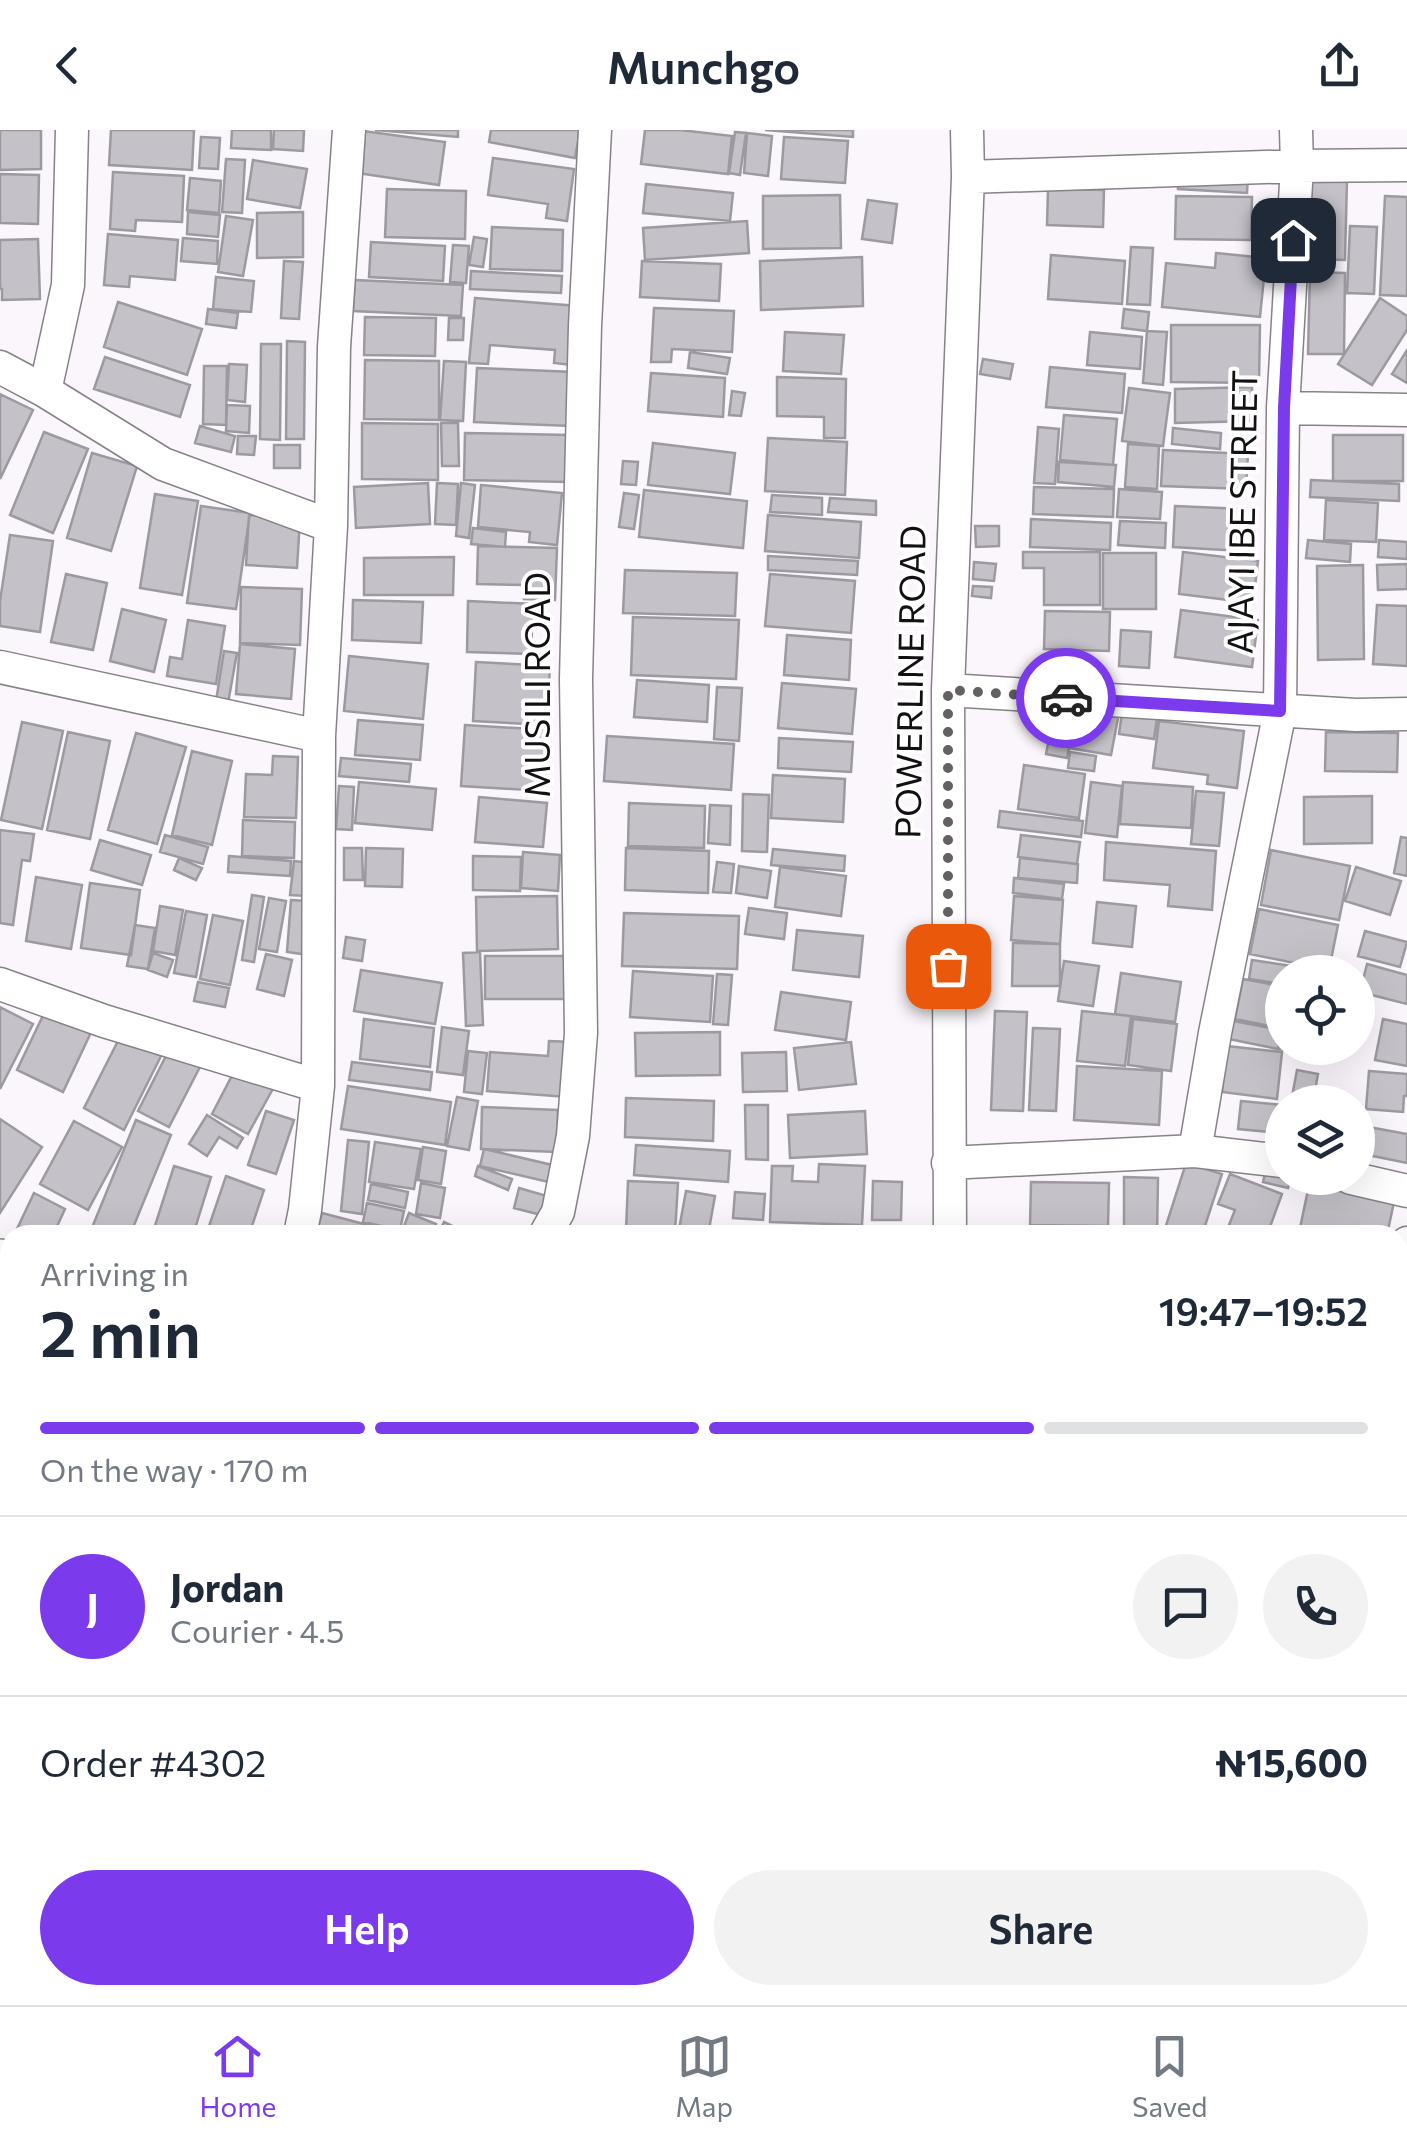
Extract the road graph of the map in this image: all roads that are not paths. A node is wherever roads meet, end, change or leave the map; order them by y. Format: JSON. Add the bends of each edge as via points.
{"nodes":[{"id":1,"x":72,"y":130,"type":"edge"},
{"id":2,"x":349,"y":130,"type":"edge"},
{"id":3,"x":595,"y":130,"type":"edge"},
{"id":4,"x":967,"y":130,"type":"edge"},
{"id":5,"x":1296,"y":130,"type":"edge"},
{"id":6,"x":1407,"y":165,"type":"edge"},
{"id":7,"x":1297,"y":166,"type":"junction"},
{"id":8,"x":968,"y":177,"type":"junction"},
{"id":9,"x":0,"y":367,"type":"edge"},
{"id":10,"x":45,"y":391,"type":"junction"},
{"id":11,"x":1284,"y":408,"type":"junction"},
{"id":12,"x":1407,"y":410,"type":"edge"},
{"id":13,"x":331,"y":526,"type":"junction"},
{"id":14,"x":0,"y":667,"type":"edge"},
{"id":15,"x":948,"y":690,"type":"junction"},
{"id":16,"x":1280,"y":711,"type":"junction"},
{"id":17,"x":1407,"y":714,"type":"edge"},
{"id":18,"x":319,"y":736,"type":"junction"},
{"id":19,"x":0,"y":984,"type":"edge"},
{"id":20,"x":318,"y":1086,"type":"junction"},
{"id":21,"x":1195,"y":1152,"type":"junction"},
{"id":22,"x":1265,"y":1159,"type":"edge"},
{"id":23,"x":948,"y":1163,"type":"junction"},
{"id":24,"x":1375,"y":1184,"type":"edge"},
{"id":25,"x":1407,"y":1192,"type":"edge"},
{"id":26,"x":302,"y":1225,"type":"edge"},
{"id":27,"x":551,"y":1225,"type":"edge"},
{"id":28,"x":950,"y":1225,"type":"edge"}],
"edges":[{"from":1,"to":10,"type":"street","via":[[68,285]]},
{"from":2,"to":13,"type":"street","via":[[334,347]]},
{"from":3,"to":27,"type":"street","name":"MUSILI ROAD","via":[[576,679],[581,1033],[573,1136]]},
{"from":4,"to":8,"type":"street","name":"POWERLINE ROAD"},
{"from":5,"to":7,"type":"street","name":"AJAYI IBE STREET"},
{"from":6,"to":7,"type":"street"},
{"from":7,"to":8,"type":"street"},
{"from":7,"to":11,"type":"street","name":"AJAYI IBE STREET"},
{"from":8,"to":15,"type":"street","name":"POWERLINE ROAD"},
{"from":9,"to":10,"type":"street"},
{"from":10,"to":13,"type":"street","via":[[163,464]]},
{"from":11,"to":12,"type":"street"},
{"from":11,"to":16,"type":"street","name":"AJAYI IBE STREET"},
{"from":13,"to":18,"type":"street"},
{"from":14,"to":18,"type":"street"},
{"from":15,"to":16,"type":"street"},
{"from":15,"to":23,"type":"street","name":"POWERLINE ROAD"},
{"from":16,"to":17,"type":"street"},
{"from":16,"to":21,"type":"street","name":"AJAYI IBE STREET"},
{"from":18,"to":20,"type":"street"},
{"from":19,"to":20,"type":"street"},
{"from":20,"to":26,"type":"street"},
{"from":21,"to":22,"type":"street"},
{"from":21,"to":23,"type":"street"},
{"from":23,"to":28,"type":"street","name":"POWERLINE ROAD"},
{"from":24,"to":25,"type":"street"}]}
